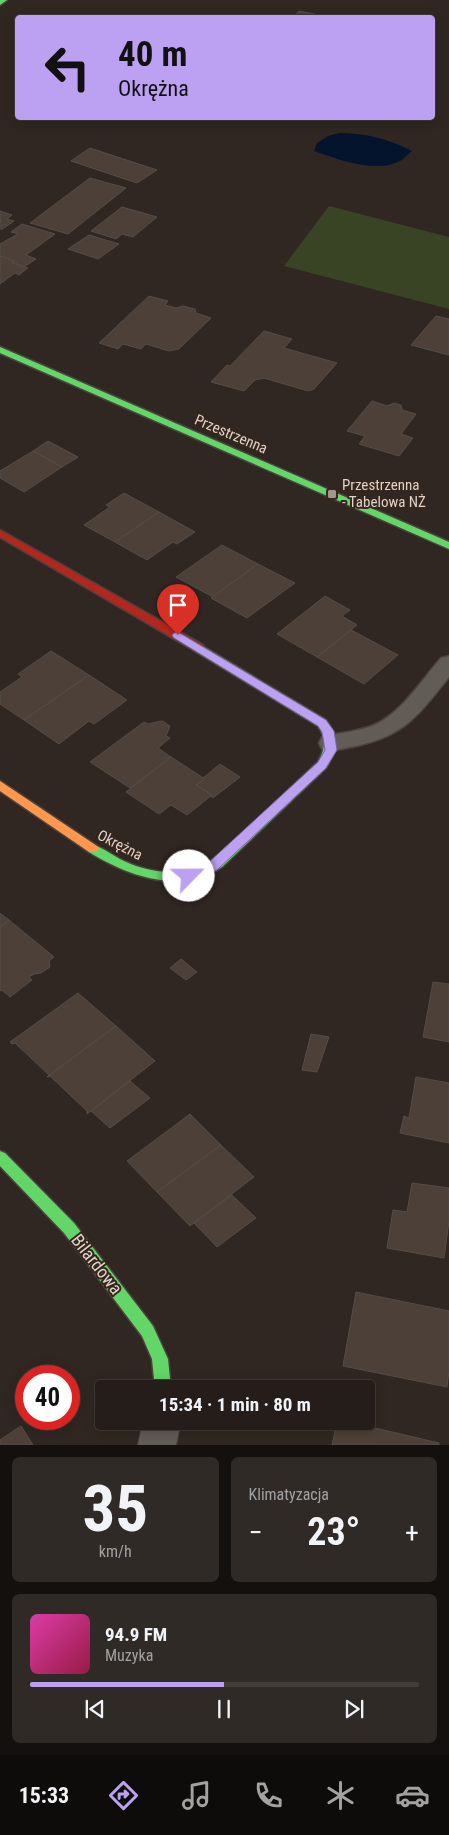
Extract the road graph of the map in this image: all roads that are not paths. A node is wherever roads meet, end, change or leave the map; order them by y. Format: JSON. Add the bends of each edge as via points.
{"nodes":[{"id":1,"x":4,"y":0,"type":"edge"},
{"id":2,"x":0,"y":3,"type":"edge"},
{"id":3,"x":0,"y":350,"type":"edge"},
{"id":4,"x":0,"y":533,"type":"edge"},
{"id":5,"x":449,"y":546,"type":"edge"},
{"id":6,"x":449,"y":663,"type":"edge"},
{"id":7,"x":330,"y":743,"type":"junction"},
{"id":8,"x":0,"y":785,"type":"edge"},
{"id":9,"x":0,"y":1157,"type":"edge"},
{"id":10,"x":162,"y":1380,"type":"edge"},
{"id":11,"x":160,"y":1430,"type":"edge"},
{"id":12,"x":157,"y":1445,"type":"edge"}],
"edges":[{"from":1,"to":2,"type":"street"},
{"from":3,"to":5,"type":"street","name":"Przestrzenna"},
{"from":4,"to":7,"type":"street","via":[[316,719],[328,731]]},
{"from":6,"to":7,"type":"lane","via":[[406,712],[387,727],[365,736]]},
{"from":7,"to":8,"type":"street","name":"Okrężna","via":[[331,750],[322,765],[212,866],[189,876],[159,877],[127,868],[105,857]]},
{"from":9,"to":10,"type":"street","name":"Bilardowa","via":[[69,1228],[148,1331],[160,1359]]},
{"from":11,"to":12,"type":"street"}]}
